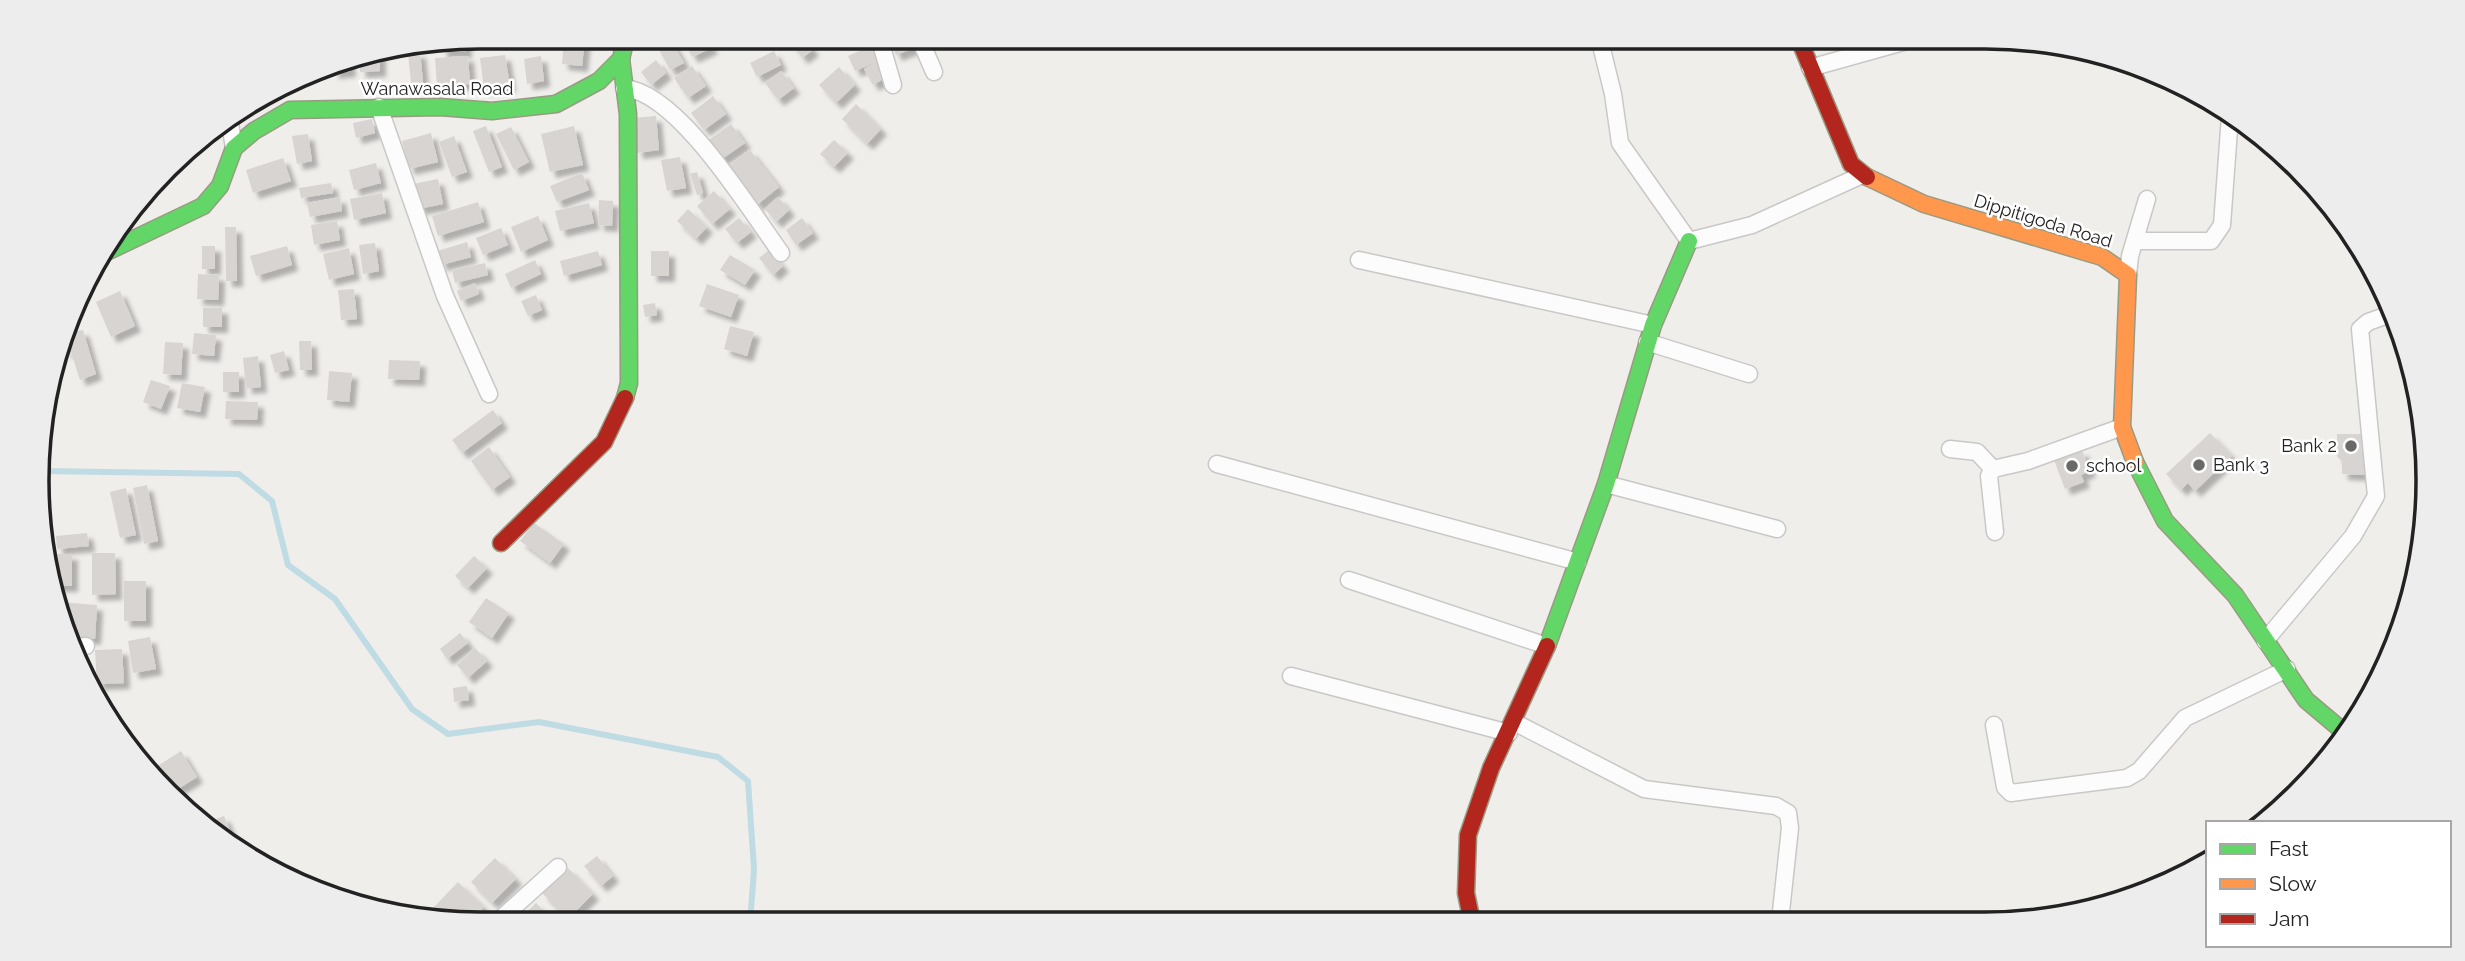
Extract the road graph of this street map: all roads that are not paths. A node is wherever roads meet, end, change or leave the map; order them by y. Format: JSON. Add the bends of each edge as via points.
{"nodes":[{"id":1,"x":625,"y":49,"type":"edge"},
{"id":2,"x":882,"y":49,"type":"edge"},
{"id":3,"x":924,"y":49,"type":"edge"},
{"id":4,"x":1602,"y":49,"type":"edge"},
{"id":5,"x":1803,"y":49,"type":"edge"},
{"id":6,"x":1878,"y":49,"type":"edge"},
{"id":7,"x":621,"y":59,"type":"junction"},
{"id":8,"x":1810,"y":68,"type":"junction"},
{"id":9,"x":934,"y":72,"type":"dead end"},
{"id":10,"x":893,"y":85,"type":"dead end"},
{"id":11,"x":624,"y":88,"type":"junction"},
{"id":12,"x":379,"y":107,"type":"junction"},
{"id":13,"x":2229,"y":126,"type":"edge"},
{"id":14,"x":231,"y":129,"type":"edge"},
{"id":15,"x":234,"y":148,"type":"junction"},
{"id":16,"x":1862,"y":175,"type":"junction"},
{"id":17,"x":2147,"y":199,"type":"dead end"},
{"id":18,"x":1689,"y":240,"type":"junction"},
{"id":19,"x":2135,"y":240,"type":"junction"},
{"id":20,"x":119,"y":246,"type":"edge"},
{"id":21,"x":781,"y":253,"type":"dead end"},
{"id":22,"x":1359,"y":260,"type":"dead end"},
{"id":23,"x":2128,"y":275,"type":"junction"},
{"id":24,"x":2384,"y":317,"type":"edge"},
{"id":25,"x":1653,"y":325,"type":"junction"},
{"id":26,"x":1647,"y":342,"type":"junction"},
{"id":27,"x":1749,"y":374,"type":"dead end"},
{"id":28,"x":489,"y":394,"type":"dead end"},
{"id":29,"x":2122,"y":427,"type":"junction"},
{"id":30,"x":1950,"y":449,"type":"dead end"},
{"id":31,"x":1217,"y":464,"type":"dead end"},
{"id":32,"x":1993,"y":469,"type":"junction"},
{"id":33,"x":1606,"y":484,"type":"junction"},
{"id":34,"x":1777,"y":529,"type":"dead end"},
{"id":35,"x":1995,"y":532,"type":"dead end"},
{"id":36,"x":501,"y":543,"type":"dead end"},
{"id":37,"x":1578,"y":562,"type":"junction"},
{"id":38,"x":1349,"y":580,"type":"dead end"},
{"id":39,"x":2265,"y":641,"type":"junction"},
{"id":40,"x":1547,"y":646,"type":"junction"},
{"id":41,"x":2287,"y":669,"type":"junction"},
{"id":42,"x":1291,"y":676,"type":"dead end"},
{"id":43,"x":1994,"y":725,"type":"dead end"},
{"id":44,"x":1512,"y":727,"type":"junction"},
{"id":45,"x":2338,"y":728,"type":"edge"},
{"id":46,"x":558,"y":866,"type":"dead end"},
{"id":47,"x":508,"y":912,"type":"edge"},
{"id":48,"x":1470,"y":912,"type":"edge"},
{"id":49,"x":1781,"y":912,"type":"edge"}],
"edges":[{"from":1,"to":7,"type":"street"},
{"from":2,"to":10,"type":"street"},
{"from":3,"to":9,"type":"street"},
{"from":4,"to":18,"type":"street","via":[[1620,143]]},
{"from":5,"to":8,"type":"street"},
{"from":6,"to":8,"type":"street"},
{"from":7,"to":11,"type":"street"},
{"from":7,"to":12,"type":"street","name":"Wanawasala Road","via":[[599,81],[556,104],[492,111]]},
{"from":8,"to":16,"type":"street","via":[[1851,164]]},
{"from":11,"to":21,"type":"street","via":[[653,97],[680,118]]},
{"from":11,"to":36,"type":"street","via":[[628,114],[629,383],[604,442]]},
{"from":12,"to":15,"type":"street","name":"Wanawasala Road","via":[[290,110]]},
{"from":12,"to":28,"type":"street","via":[[445,296]]},
{"from":13,"to":19,"type":"street","via":[[2222,225],[2215,239]]},
{"from":14,"to":15,"type":"street"},
{"from":15,"to":20,"type":"street","via":[[220,186],[203,206]]},
{"from":16,"to":18,"type":"street","via":[[1752,225]]},
{"from":16,"to":23,"type":"street","name":"Dippitigoda Road","via":[[1935,209],[2111,261]]},
{"from":17,"to":19,"type":"street"},
{"from":18,"to":25,"type":"street"},
{"from":19,"to":23,"type":"street"},
{"from":22,"to":25,"type":"street"},
{"from":23,"to":29,"type":"street"},
{"from":24,"to":39,"type":"street","via":[[2360,330],[2376,496],[2353,536]]},
{"from":25,"to":26,"type":"street"},
{"from":26,"to":27,"type":"street"},
{"from":26,"to":33,"type":"street"},
{"from":29,"to":32,"type":"street"},
{"from":29,"to":39,"type":"street","via":[[2143,483],[2165,521],[2235,595]]},
{"from":30,"to":32,"type":"street","via":[[1977,452]]},
{"from":31,"to":37,"type":"street"},
{"from":32,"to":35,"type":"street","via":[[1989,476]]},
{"from":33,"to":34,"type":"street"},
{"from":33,"to":37,"type":"street"},
{"from":37,"to":40,"type":"street"},
{"from":38,"to":40,"type":"street"},
{"from":39,"to":41,"type":"street"},
{"from":40,"to":44,"type":"street"},
{"from":41,"to":43,"type":"street","via":[[2185,718],[2139,771],[2127,778],[2011,793],[2005,787]]},
{"from":41,"to":45,"type":"street","via":[[2306,700]]},
{"from":42,"to":44,"type":"street"},
{"from":44,"to":48,"type":"street","via":[[1468,835]]},
{"from":44,"to":49,"type":"street","via":[[1644,789],[1776,806],[1788,813]]},
{"from":46,"to":47,"type":"street"}]}
